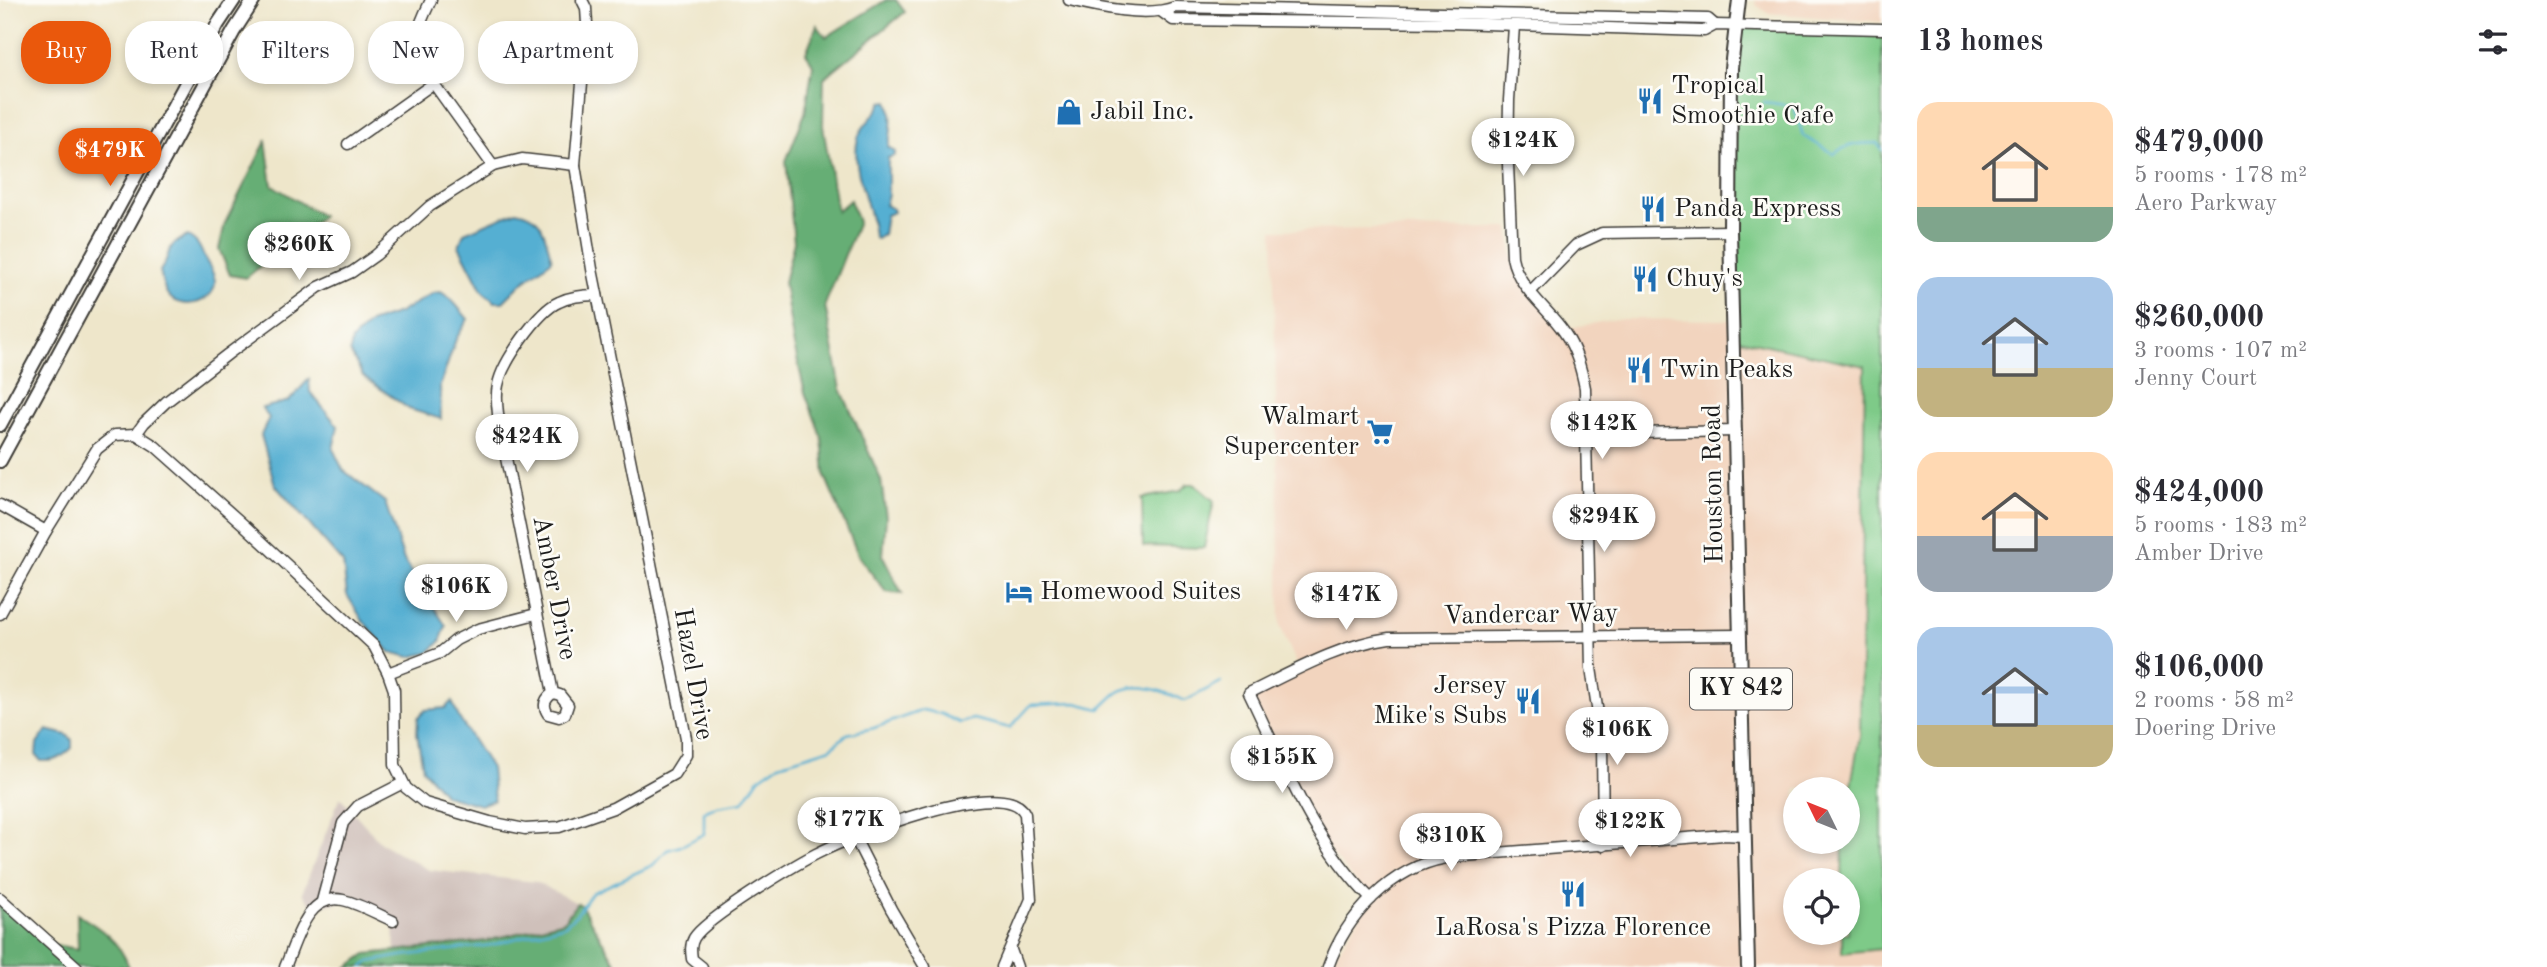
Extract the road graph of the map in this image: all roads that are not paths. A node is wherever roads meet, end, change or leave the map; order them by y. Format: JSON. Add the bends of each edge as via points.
{"nodes":[{"id":1,"x":234,"y":0,"type":"edge"},
{"id":2,"x":254,"y":0,"type":"edge"},
{"id":3,"x":431,"y":0,"type":"edge"},
{"id":4,"x":582,"y":0,"type":"edge"},
{"id":5,"x":1069,"y":0,"type":"edge"},
{"id":6,"x":1739,"y":0,"type":"edge"},
{"id":7,"x":1162,"y":12,"type":"junction"},
{"id":8,"x":421,"y":21,"type":"edge"},
{"id":9,"x":1715,"y":25,"type":"junction"},
{"id":10,"x":1735,"y":25,"type":"junction"},
{"id":11,"x":1514,"y":26,"type":"junction"},
{"id":12,"x":1882,"y":29,"type":"edge"},
{"id":13,"x":432,"y":84,"type":"edge"},
{"id":14,"x":434,"y":84,"type":"edge"},
{"id":15,"x":348,"y":144,"type":"dead end"},
{"id":16,"x":575,"y":164,"type":"junction"},
{"id":17,"x":493,"y":166,"type":"junction"},
{"id":18,"x":1730,"y":231,"type":"junction"},
{"id":19,"x":1530,"y":292,"type":"junction"},
{"id":20,"x":597,"y":295,"type":"junction"},
{"id":21,"x":0,"y":425,"type":"edge"},
{"id":22,"x":1736,"y":431,"type":"junction"},
{"id":23,"x":136,"y":434,"type":"junction"},
{"id":24,"x":1586,"y":434,"type":"junction"},
{"id":25,"x":0,"y":461,"type":"edge"},
{"id":26,"x":0,"y":505,"type":"edge"},
{"id":27,"x":46,"y":531,"type":"junction"},
{"id":28,"x":0,"y":614,"type":"edge"},
{"id":29,"x":536,"y":614,"type":"junction"},
{"id":30,"x":1740,"y":635,"type":"junction"},
{"id":31,"x":1591,"y":636,"type":"junction"},
{"id":32,"x":388,"y":673,"type":"junction"},
{"id":33,"x":553,"y":693,"type":"dead end"},
{"id":34,"x":403,"y":783,"type":"junction"},
{"id":35,"x":1744,"y":836,"type":"junction"},
{"id":36,"x":855,"y":838,"type":"junction"},
{"id":37,"x":1603,"y":846,"type":"junction"},
{"id":38,"x":0,"y":898,"type":"edge"},
{"id":39,"x":1371,"y":899,"type":"junction"},
{"id":40,"x":322,"y":901,"type":"junction"},
{"id":41,"x":393,"y":921,"type":"dead end"},
{"id":42,"x":1011,"y":950,"type":"junction"},
{"id":43,"x":77,"y":967,"type":"edge"},
{"id":44,"x":285,"y":967,"type":"edge"},
{"id":45,"x":702,"y":967,"type":"edge"},
{"id":46,"x":925,"y":967,"type":"edge"},
{"id":47,"x":1003,"y":967,"type":"edge"},
{"id":48,"x":1017,"y":967,"type":"edge"},
{"id":49,"x":1328,"y":967,"type":"edge"},
{"id":50,"x":1748,"y":967,"type":"edge"}],
"edges":[{"from":1,"to":21,"type":"main road"},
{"from":2,"to":25,"type":"main road"},
{"from":3,"to":8,"type":"street"},
{"from":4,"to":16,"type":"street","name":"Hazel Drive","via":[[587,24]]},
{"from":5,"to":7,"type":"street"},
{"from":6,"to":10,"type":"main road","name":"Houston Road","number":"KY 842"},
{"from":7,"to":9,"type":"street","via":[[1175,7],[1709,19]]},
{"from":7,"to":11,"type":"street","via":[[1172,20]]},
{"from":9,"to":10,"type":"street"},
{"from":9,"to":11,"type":"street","via":[[1704,31]]},
{"from":10,"to":12,"type":"street"},
{"from":10,"to":18,"type":"main road","name":"Houston Road","number":"KY 842"},
{"from":11,"to":19,"type":"street","via":[[1508,228],[1514,267]]},
{"from":13,"to":15,"type":"street"},
{"from":14,"to":17,"type":"street"},
{"from":16,"to":17,"type":"street","via":[[522,159]]},
{"from":16,"to":20,"type":"street","name":"Hazel Drive"},
{"from":17,"to":23,"type":"street","via":[[430,206],[352,272],[318,287],[284,311],[166,402]]},
{"from":18,"to":19,"type":"street","via":[[1602,233],[1576,245]]},
{"from":18,"to":22,"type":"main road","name":"Houston Road","number":"KY 842"},
{"from":19,"to":24,"type":"street","via":[[1563,329],[1576,355],[1585,388]]},
{"from":20,"to":29,"type":"street","name":"Amber Drive","via":[[557,302],[547,310],[510,358],[498,386],[499,423]]},
{"from":20,"to":34,"type":"street","name":"Hazel Drive","via":[[686,755],[674,774],[613,808],[559,827],[525,829],[490,822],[425,803]]},
{"from":22,"to":24,"type":"street"},
{"from":22,"to":30,"type":"main road","name":"Houston Road","number":"KY 842"},
{"from":23,"to":27,"type":"street","via":[[115,435],[97,449]]},
{"from":23,"to":32,"type":"street","via":[[337,610],[374,646]]},
{"from":24,"to":31,"type":"street"},
{"from":26,"to":27,"type":"street"},
{"from":27,"to":28,"type":"street"},
{"from":29,"to":32,"type":"street","via":[[478,629],[440,653]]},
{"from":29,"to":33,"type":"street","name":"Amber Drive"},
{"from":30,"to":31,"type":"street","name":"Vandercar Way"},
{"from":30,"to":35,"type":"main road","name":"Houston Road","number":"KY 842"},
{"from":31,"to":37,"type":"street","via":[[1592,680],[1602,740]]},
{"from":31,"to":39,"type":"street","name":"Vandercar Way","via":[[1361,642],[1249,693],[1313,825]]},
{"from":32,"to":34,"type":"street","via":[[394,690],[395,765]]},
{"from":34,"to":40,"type":"street","via":[[358,806],[343,823]]},
{"from":35,"to":37,"type":"street"},
{"from":35,"to":50,"type":"main road","name":"Houston Road","number":"KY 842"},
{"from":36,"to":42,"type":"street","via":[[933,810],[993,801],[1017,803],[1025,814],[1031,899]]},
{"from":36,"to":45,"type":"street","via":[[792,867],[697,933],[692,940],[692,959]]},
{"from":36,"to":46,"type":"street"},
{"from":37,"to":39,"type":"street","via":[[1445,858],[1404,874]]},
{"from":38,"to":43,"type":"street"},
{"from":39,"to":49,"type":"street","via":[[1339,939]]},
{"from":40,"to":41,"type":"street","via":[[347,901]]},
{"from":40,"to":44,"type":"street","via":[[307,916]]},
{"from":42,"to":47,"type":"street"},
{"from":42,"to":48,"type":"street"}]}
